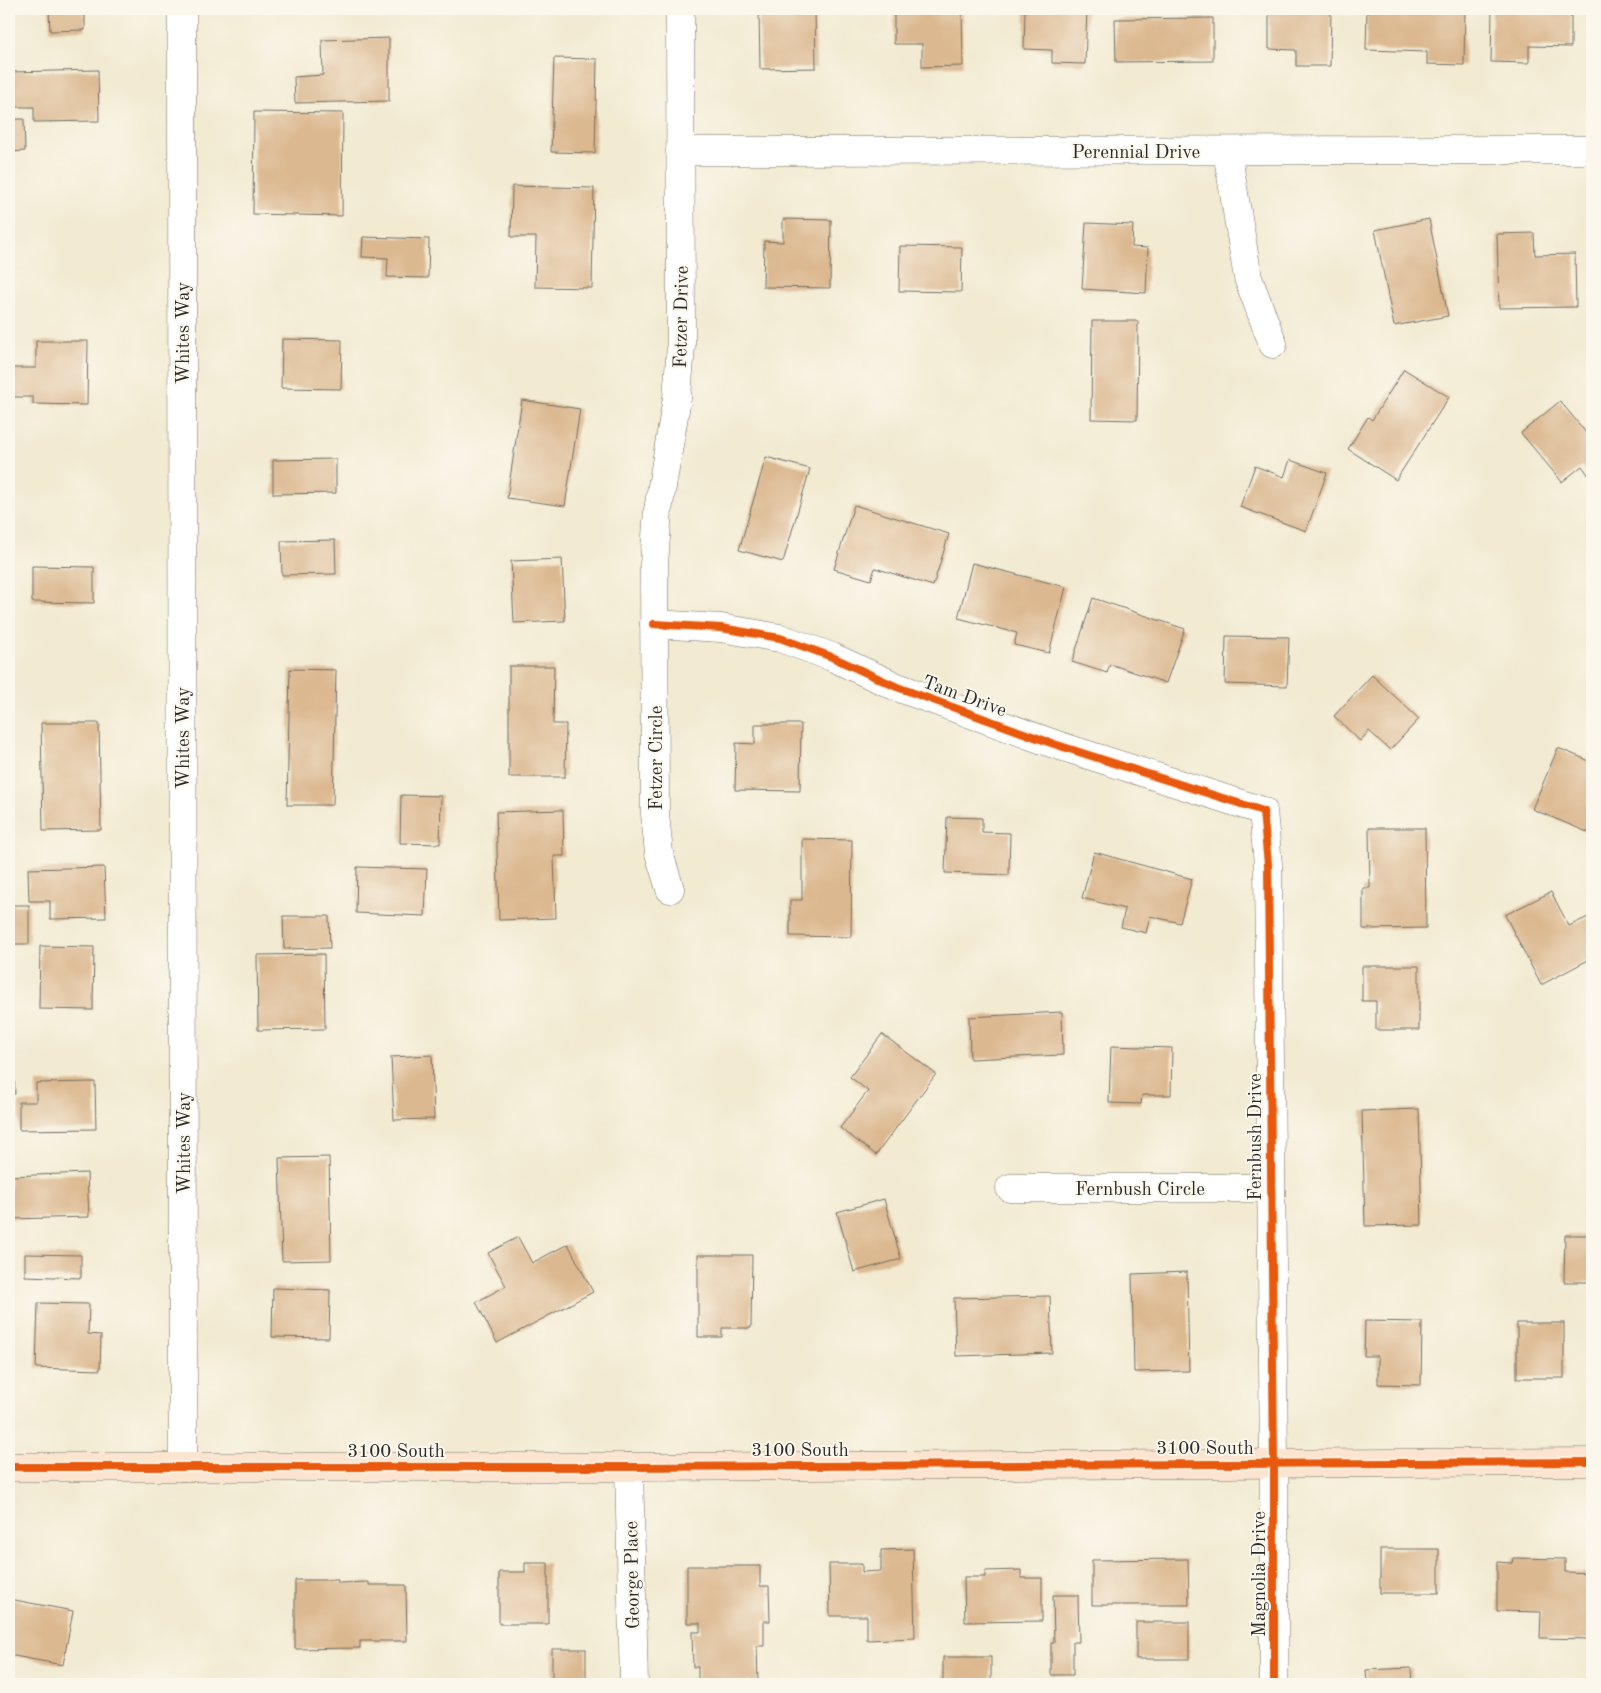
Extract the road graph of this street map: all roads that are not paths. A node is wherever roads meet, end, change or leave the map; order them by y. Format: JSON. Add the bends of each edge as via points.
{"nodes":[{"id":1,"x":182,"y":9,"type":"edge"},
{"id":2,"x":680,"y":9,"type":"edge"},
{"id":3,"x":1592,"y":150,"type":"edge"},
{"id":4,"x":680,"y":151,"type":"junction"},
{"id":5,"x":1227,"y":151,"type":"junction"},
{"id":6,"x":1273,"y":344,"type":"dead end"},
{"id":7,"x":654,"y":624,"type":"junction"},
{"id":8,"x":1263,"y":811,"type":"joint"},
{"id":9,"x":670,"y":889,"type":"dead end"},
{"id":10,"x":1010,"y":1188,"type":"dead end"},
{"id":11,"x":1270,"y":1188,"type":"junction"},
{"id":12,"x":1592,"y":1462,"type":"edge"},
{"id":13,"x":1274,"y":1463,"type":"junction"},
{"id":14,"x":183,"y":1466,"type":"junction"},
{"id":15,"x":629,"y":1466,"type":"junction"},
{"id":16,"x":9,"y":1467,"type":"edge"},
{"id":17,"x":634,"y":1684,"type":"edge"},
{"id":18,"x":1274,"y":1684,"type":"edge"}],
"edges":[{"from":1,"to":14,"type":"street","name":"Whites Way"},
{"from":2,"to":4,"type":"street","name":"Fetzer Drive"},
{"from":3,"to":5,"type":"street","name":"Perennial Drive"},
{"from":4,"to":5,"type":"street","name":"Perennial Drive"},
{"from":4,"to":7,"type":"street","name":"Fetzer Drive","via":[[681,345],[677,398],[658,510]]},
{"from":5,"to":6,"type":"street","via":[[1248,278]]},
{"from":7,"to":8,"type":"street","name":"Tam Drive","via":[[721,628],[780,638],[898,687],[1054,744]]},
{"from":7,"to":9,"type":"street","name":"Fetzer Circle","via":[[655,814],[659,853]]},
{"from":8,"to":11,"type":"street","name":"Fernbush Drive","via":[[1268,864]]},
{"from":10,"to":11,"type":"street","name":"Fernbush Circle"},
{"from":11,"to":13,"type":"street","name":"Fernbush Drive"},
{"from":12,"to":13,"type":"street","name":"3100 South"},
{"from":13,"to":15,"type":"street","name":"3100 South"},
{"from":13,"to":18,"type":"street","name":"Magnolia Drive"},
{"from":14,"to":15,"type":"street","name":"3100 South"},
{"from":14,"to":16,"type":"street","name":"3100 South"},
{"from":15,"to":17,"type":"street","name":"George Place"}]}
